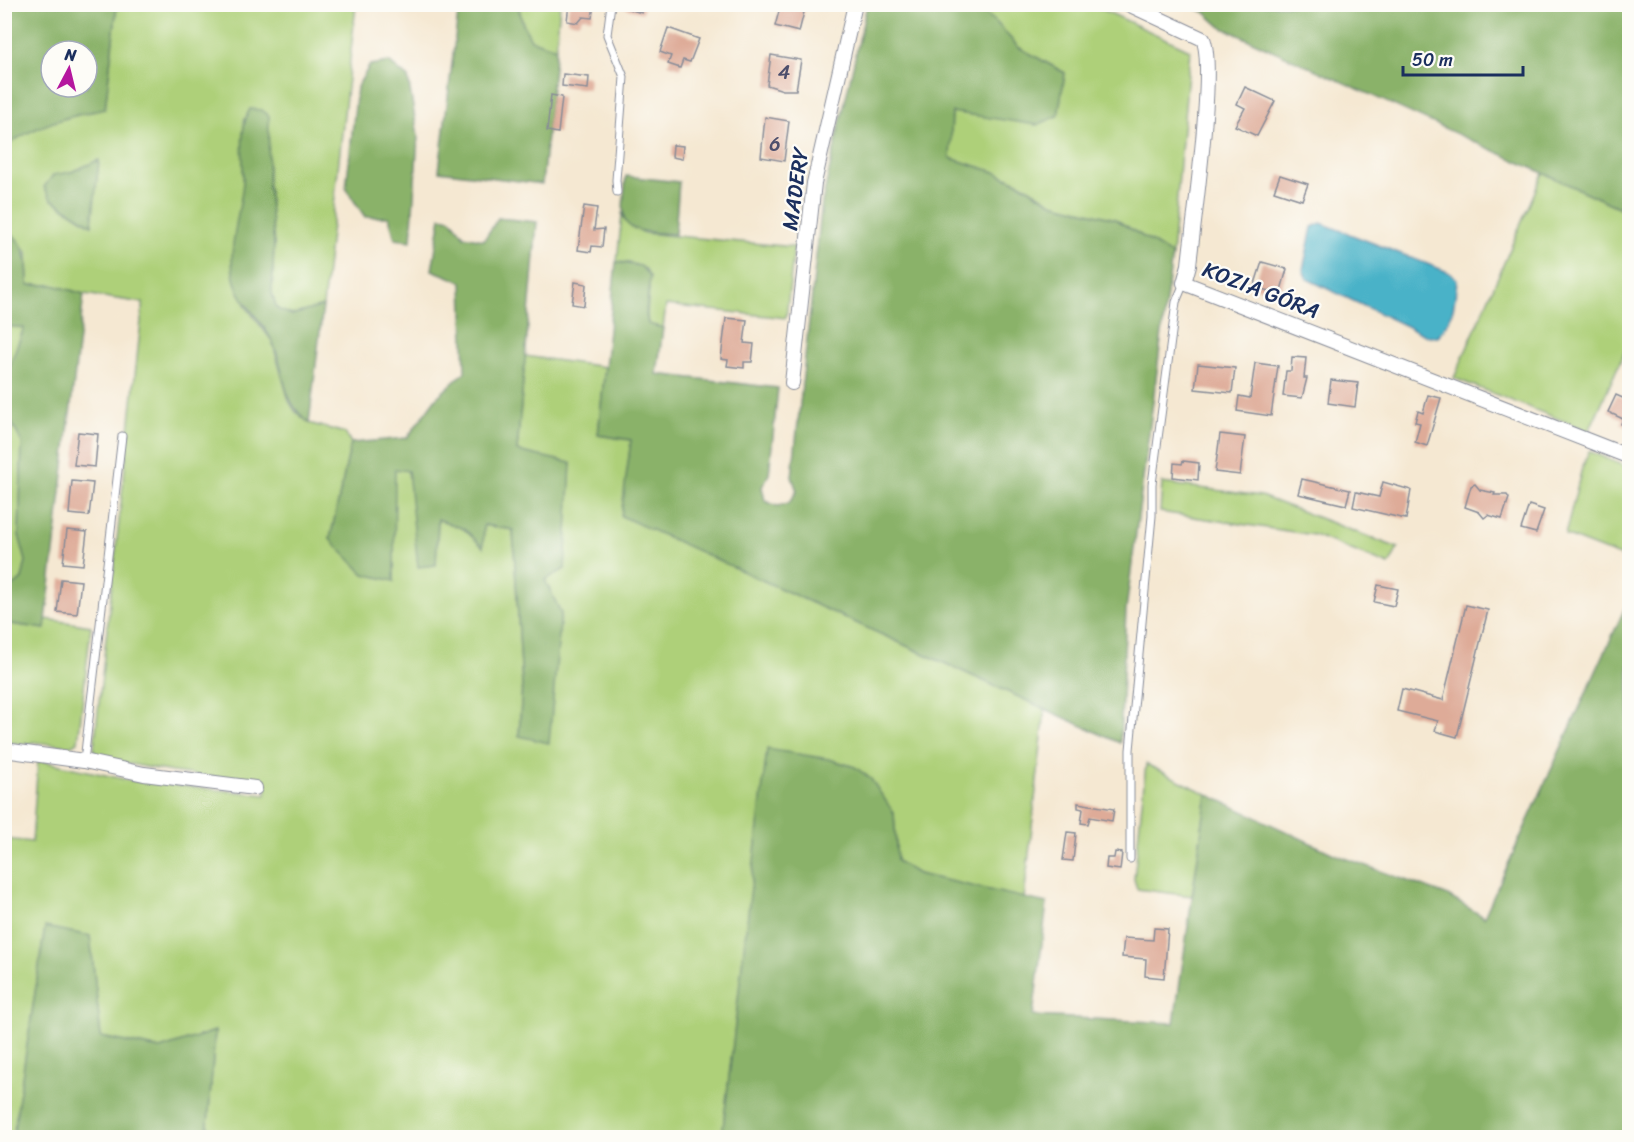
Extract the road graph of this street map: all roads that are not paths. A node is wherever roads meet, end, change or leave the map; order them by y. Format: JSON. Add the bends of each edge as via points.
{"nodes":[{"id":1,"x":611,"y":4,"type":"edge"},
{"id":2,"x":855,"y":4,"type":"edge"},
{"id":3,"x":1128,"y":4,"type":"edge"},
{"id":4,"x":617,"y":192,"type":"dead end"},
{"id":5,"x":1184,"y":283,"type":"junction"},
{"id":6,"x":792,"y":383,"type":"dead end"},
{"id":7,"x":122,"y":436,"type":"dead end"},
{"id":8,"x":1629,"y":457,"type":"edge"},
{"id":9,"x":4,"y":750,"type":"edge"},
{"id":10,"x":84,"y":761,"type":"junction"},
{"id":11,"x":255,"y":788,"type":"dead end"},
{"id":12,"x":1130,"y":858,"type":"dead end"}],
"edges":[{"from":1,"to":4,"type":"lane","via":[[607,34],[624,76]]},
{"from":2,"to":6,"type":"street","name":"MADERY","via":[[814,183]]},
{"from":3,"to":5,"type":"street","name":"KOZIA GÓRA","via":[[1203,39],[1207,48],[1206,95]]},
{"from":5,"to":8,"type":"street","name":"KOZIA GÓRA"},
{"from":5,"to":12,"type":"lane","via":[[1176,302],[1152,484],[1130,750]]},
{"from":7,"to":10,"type":"lane"},
{"from":9,"to":10,"type":"street"},
{"from":10,"to":11,"type":"street","via":[[144,774]]}]}
